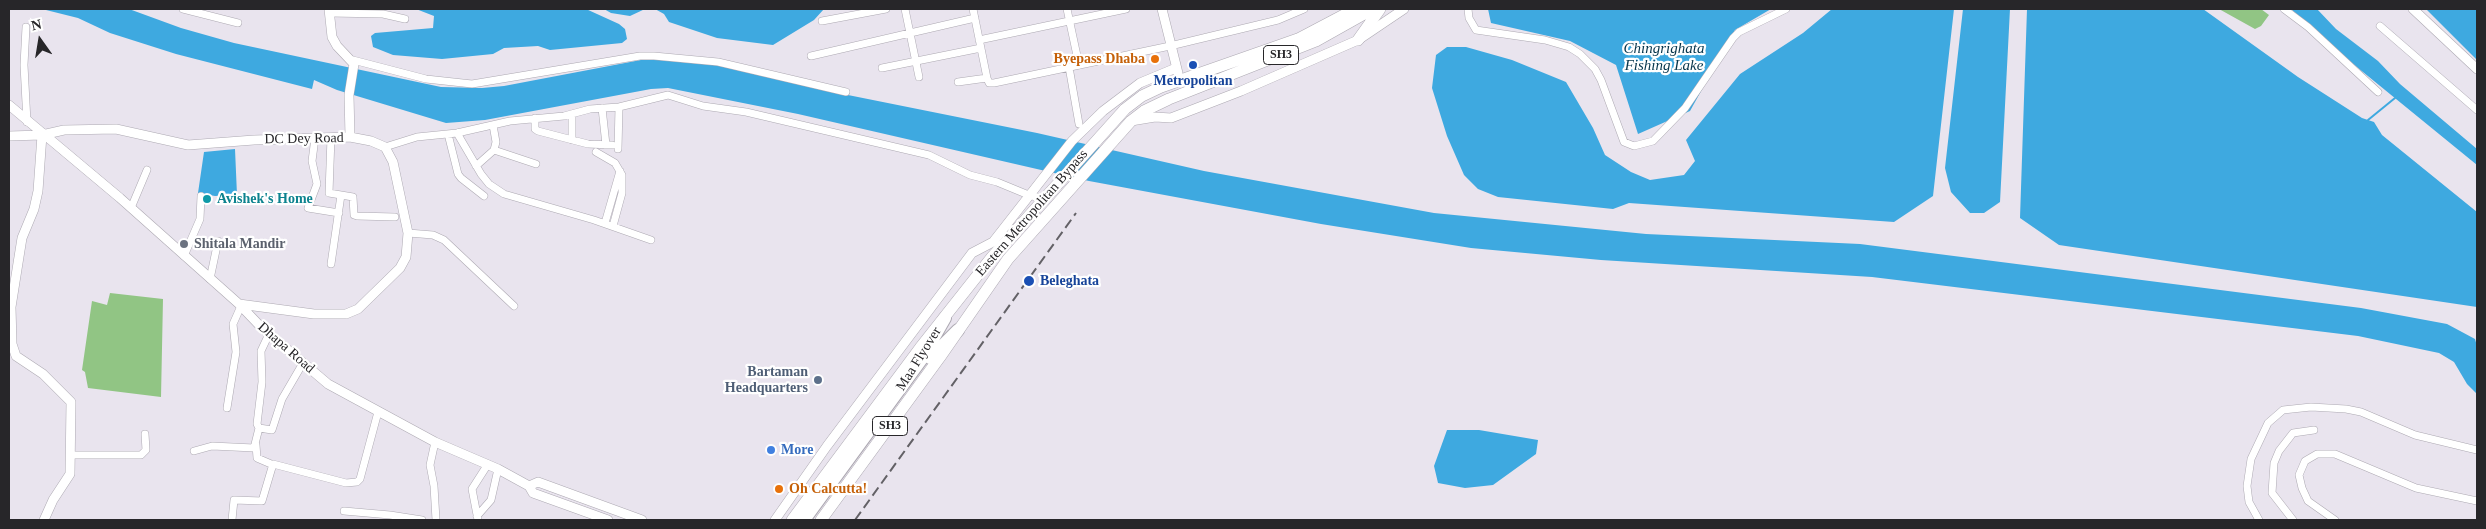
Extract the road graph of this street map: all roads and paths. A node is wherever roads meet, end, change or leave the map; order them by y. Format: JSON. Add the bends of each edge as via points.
{"nodes":[{"id":1,"x":183,"y":9,"type":"edge"},
{"id":2,"x":886,"y":9,"type":"edge"},
{"id":3,"x":905,"y":9,"type":"edge"},
{"id":4,"x":973,"y":9,"type":"edge"},
{"id":5,"x":1067,"y":9,"type":"edge"},
{"id":6,"x":1126,"y":9,"type":"edge"},
{"id":7,"x":1162,"y":9,"type":"edge"},
{"id":8,"x":1304,"y":9,"type":"edge"},
{"id":9,"x":1354,"y":9,"type":"edge"},
{"id":10,"x":1373,"y":9,"type":"edge"},
{"id":11,"x":1380,"y":9,"type":"edge"},
{"id":12,"x":1404,"y":9,"type":"edge"},
{"id":13,"x":1468,"y":9,"type":"edge"},
{"id":14,"x":1786,"y":9,"type":"edge"},
{"id":15,"x":2284,"y":9,"type":"edge"},
{"id":16,"x":2413,"y":9,"type":"edge"},
{"id":17,"x":330,"y":11,"type":"edge"},
{"id":18,"x":975,"y":18,"type":"junction"},
{"id":19,"x":405,"y":19,"type":"dead end"},
{"id":20,"x":822,"y":21,"type":"dead end"},
{"id":21,"x":1069,"y":21,"type":"junction"},
{"id":22,"x":238,"y":23,"type":"dead end"},
{"id":23,"x":2380,"y":26,"type":"dead end"},
{"id":24,"x":26,"y":27,"type":"dead end"},
{"id":25,"x":910,"y":32,"type":"junction"},
{"id":26,"x":1358,"y":40,"type":"junction"},
{"id":27,"x":980,"y":44,"type":"junction"},
{"id":28,"x":1170,"y":46,"type":"junction"},
{"id":29,"x":810,"y":56,"type":"dead end"},
{"id":30,"x":916,"y":61,"type":"junction"},
{"id":31,"x":353,"y":62,"type":"junction"},
{"id":32,"x":1079,"y":65,"type":"junction"},
{"id":33,"x":1069,"y":67,"type":"junction"},
{"id":34,"x":882,"y":68,"type":"dead end"},
{"id":35,"x":1176,"y":68,"type":"junction"},
{"id":36,"x":2477,"y":69,"type":"edge"},
{"id":37,"x":919,"y":77,"type":"dead end"},
{"id":38,"x":987,"y":78,"type":"junction"},
{"id":39,"x":1181,"y":80,"type":"junction"},
{"id":40,"x":958,"y":82,"type":"dead end"},
{"id":41,"x":846,"y":92,"type":"dead end"},
{"id":42,"x":1185,"y":92,"type":"junction"},
{"id":43,"x":2378,"y":92,"type":"dead end"},
{"id":44,"x":9,"y":105,"type":"edge"},
{"id":45,"x":619,"y":107,"type":"junction"},
{"id":46,"x":602,"y":108,"type":"junction"},
{"id":47,"x":2477,"y":110,"type":"edge"},
{"id":48,"x":572,"y":114,"type":"junction"},
{"id":49,"x":535,"y":118,"type":"junction"},
{"id":50,"x":1131,"y":121,"type":"junction"},
{"id":51,"x":28,"y":122,"type":"junction"},
{"id":52,"x":1079,"y":124,"type":"dead end"},
{"id":53,"x":493,"y":125,"type":"junction"},
{"id":54,"x":457,"y":133,"type":"junction"},
{"id":55,"x":448,"y":134,"type":"junction"},
{"id":56,"x":42,"y":135,"type":"junction"},
{"id":57,"x":9,"y":136,"type":"edge"},
{"id":58,"x":350,"y":137,"type":"junction"},
{"id":59,"x":315,"y":138,"type":"junction"},
{"id":60,"x":331,"y":138,"type":"junction"},
{"id":61,"x":572,"y":140,"type":"junction"},
{"id":62,"x":612,"y":146,"type":"junction"},
{"id":63,"x":385,"y":147,"type":"junction"},
{"id":64,"x":494,"y":150,"type":"junction"},
{"id":65,"x":596,"y":152,"type":"dead end"},
{"id":66,"x":536,"y":164,"type":"dead end"},
{"id":67,"x":476,"y":166,"type":"junction"},
{"id":68,"x":147,"y":170,"type":"dead end"},
{"id":69,"x":620,"y":171,"type":"junction"},
{"id":70,"x":341,"y":195,"type":"junction"},
{"id":71,"x":201,"y":196,"type":"dead end"},
{"id":72,"x":484,"y":196,"type":"dead end"},
{"id":73,"x":1031,"y":196,"type":"junction"},
{"id":74,"x":1044,"y":198,"type":"junction"},
{"id":75,"x":131,"y":208,"type":"junction"},
{"id":76,"x":339,"y":213,"type":"junction"},
{"id":77,"x":395,"y":217,"type":"dead end"},
{"id":78,"x":605,"y":223,"type":"junction"},
{"id":79,"x":613,"y":226,"type":"junction"},
{"id":80,"x":408,"y":233,"type":"junction"},
{"id":81,"x":651,"y":240,"type":"dead end"},
{"id":82,"x":218,"y":241,"type":"dead end"},
{"id":83,"x":184,"y":256,"type":"junction"},
{"id":84,"x":331,"y":264,"type":"dead end"},
{"id":85,"x":210,"y":279,"type":"junction"},
{"id":86,"x":240,"y":305,"type":"junction"},
{"id":87,"x":514,"y":306,"type":"dead end"},
{"id":88,"x":945,"y":318,"type":"junction"},
{"id":89,"x":958,"y":330,"type":"junction"},
{"id":90,"x":269,"y":334,"type":"junction"},
{"id":91,"x":12,"y":356,"type":"edge"},
{"id":92,"x":303,"y":363,"type":"junction"},
{"id":93,"x":227,"y":408,"type":"dead end"},
{"id":94,"x":378,"y":412,"type":"junction"},
{"id":95,"x":259,"y":428,"type":"junction"},
{"id":96,"x":2314,"y":430,"type":"dead end"},
{"id":97,"x":145,"y":434,"type":"dead end"},
{"id":98,"x":435,"y":442,"type":"junction"},
{"id":99,"x":256,"y":445,"type":"junction"},
{"id":100,"x":2477,"y":450,"type":"edge"},
{"id":101,"x":194,"y":451,"type":"dead end"},
{"id":102,"x":71,"y":455,"type":"junction"},
{"id":103,"x":271,"y":464,"type":"junction"},
{"id":104,"x":488,"y":464,"type":"junction"},
{"id":105,"x":498,"y":469,"type":"junction"},
{"id":106,"x":529,"y":486,"type":"junction"},
{"id":107,"x":827,"y":494,"type":"junction"},
{"id":108,"x":2477,"y":501,"type":"edge"},
{"id":109,"x":344,"y":512,"type":"dead end"},
{"id":110,"x":478,"y":518,"type":"edge"},
{"id":111,"x":44,"y":520,"type":"edge"},
{"id":112,"x":232,"y":520,"type":"edge"},
{"id":113,"x":422,"y":520,"type":"edge"},
{"id":114,"x":436,"y":520,"type":"edge"},
{"id":115,"x":608,"y":520,"type":"edge"},
{"id":116,"x":642,"y":520,"type":"edge"},
{"id":117,"x":775,"y":520,"type":"edge"},
{"id":118,"x":792,"y":520,"type":"edge"},
{"id":119,"x":804,"y":520,"type":"edge"},
{"id":120,"x":813,"y":520,"type":"edge"},
{"id":121,"x":821,"y":520,"type":"edge"},
{"id":122,"x":2258,"y":520,"type":"edge"},
{"id":123,"x":2293,"y":520,"type":"edge"},
{"id":124,"x":2335,"y":520,"type":"edge"}],
"edges":[{"from":1,"to":22,"type":"street"},
{"from":2,"to":20,"type":"street"},
{"from":3,"to":25,"type":"street"},
{"from":4,"to":18,"type":"street"},
{"from":5,"to":21,"type":"street"},
{"from":6,"to":21,"type":"street"},
{"from":7,"to":28,"type":"street"},
{"from":8,"to":28,"type":"street","via":[[1278,20]]},
{"from":9,"to":39,"type":"main road","name":"Eastern Metropolitan Bypass","number":"SH3","via":[[1298,39]]},
{"from":10,"to":42,"type":"main road","number":"SH3","via":[[1316,41]]},
{"from":11,"to":26,"type":"main road"},
{"from":12,"to":26,"type":"street"},
{"from":13,"to":14,"type":"street","via":[[1476,30],[1545,40],[1580,54],[1601,80],[1624,142],[1634,146],[1653,141],[1685,108],[1739,32]]},
{"from":15,"to":43,"type":"street"},
{"from":16,"to":36,"type":"street"},
{"from":17,"to":19,"type":"street","via":[[383,14]]},
{"from":17,"to":31,"type":"street","via":[[332,37]]},
{"from":18,"to":25,"type":"street"},
{"from":18,"to":27,"type":"street"},
{"from":21,"to":27,"type":"street"},
{"from":21,"to":32,"type":"street"},
{"from":23,"to":47,"type":"street"},
{"from":24,"to":51,"type":"street","via":[[24,65]]},
{"from":25,"to":29,"type":"street"},
{"from":25,"to":30,"type":"street"},
{"from":26,"to":50,"type":"street","via":[[1171,118]]},
{"from":27,"to":30,"type":"street"},
{"from":27,"to":38,"type":"street"},
{"from":28,"to":32,"type":"street"},
{"from":28,"to":35,"type":"street"},
{"from":30,"to":34,"type":"street"},
{"from":30,"to":37,"type":"street"},
{"from":31,"to":41,"type":"street","via":[[426,79],[472,84],[654,56],[718,62]]},
{"from":31,"to":58,"type":"street","via":[[349,95]]},
{"from":32,"to":33,"type":"street"},
{"from":33,"to":38,"type":"street","via":[[994,83]]},
{"from":33,"to":52,"type":"street"},
{"from":35,"to":39,"type":"street"},
{"from":35,"to":73,"type":"street","via":[[1140,83],[1104,111],[1072,141]]},
{"from":38,"to":40,"type":"street"},
{"from":39,"to":42,"type":"street"},
{"from":39,"to":74,"type":"main road","name":"Eastern Metropolitan Bypass","number":"SH3","via":[[1136,100],[1109,125]]},
{"from":42,"to":50,"type":"main road","number":"SH3","via":[[1144,111]]},
{"from":44,"to":51,"type":"street","name":"Dhapa Road"},
{"from":45,"to":46,"type":"street"},
{"from":45,"to":62,"type":"street"},
{"from":45,"to":73,"type":"street","via":[[672,96],[703,106],[746,112],[929,156],[970,175]]},
{"from":46,"to":48,"type":"street"},
{"from":46,"to":62,"type":"street"},
{"from":48,"to":49,"type":"street"},
{"from":48,"to":61,"type":"street"},
{"from":49,"to":53,"type":"street"},
{"from":49,"to":61,"type":"street","via":[[536,130]]},
{"from":50,"to":89,"type":"main road","name":"Eastern Metropolitan Bypass","number":"SH3","via":[[1008,259]]},
{"from":51,"to":56,"type":"street","name":"Dhapa Road"},
{"from":53,"to":54,"type":"street"},
{"from":53,"to":64,"type":"street"},
{"from":54,"to":55,"type":"street"},
{"from":54,"to":67,"type":"street"},
{"from":55,"to":63,"type":"street","via":[[418,137]]},
{"from":55,"to":72,"type":"street","via":[[461,178]]},
{"from":56,"to":57,"type":"street","name":"DC Dey Road"},
{"from":56,"to":59,"type":"street","name":"DC Dey Road","via":[[64,130],[116,129],[203,146]]},
{"from":56,"to":75,"type":"street","name":"Dhapa Road"},
{"from":56,"to":91,"type":"street","via":[[38,191],[22,238],[11,307]]},
{"from":58,"to":60,"type":"street","name":"DC Dey Road"},
{"from":58,"to":63,"type":"street","name":"DC Dey Road"},
{"from":59,"to":60,"type":"street","name":"DC Dey Road"},
{"from":59,"to":76,"type":"street","via":[[312,161],[317,184],[308,208]]},
{"from":60,"to":70,"type":"street","via":[[329,193]]},
{"from":61,"to":62,"type":"street"},
{"from":63,"to":80,"type":"street","via":[[393,162]]},
{"from":64,"to":66,"type":"street"},
{"from":64,"to":67,"type":"street"},
{"from":65,"to":69,"type":"street","via":[[610,159]]},
{"from":67,"to":78,"type":"street","via":[[489,184],[504,194]]},
{"from":68,"to":75,"type":"street"},
{"from":69,"to":78,"type":"street"},
{"from":69,"to":79,"type":"street","via":[[622,193]]},
{"from":70,"to":76,"type":"street"},
{"from":70,"to":77,"type":"street","via":[[353,197],[357,216]]},
{"from":71,"to":83,"type":"street","via":[[200,219]]},
{"from":73,"to":74,"type":"street"},
{"from":73,"to":117,"type":"street","via":[[993,242],[972,252]]},
{"from":74,"to":88,"type":"main road","name":"Eastern Metropolitan Bypass","number":"SH3","via":[[992,257]]},
{"from":75,"to":83,"type":"street","name":"Dhapa Road"},
{"from":76,"to":84,"type":"street"},
{"from":78,"to":79,"type":"street"},
{"from":79,"to":81,"type":"street"},
{"from":80,"to":86,"type":"street","via":[[406,257],[400,268],[358,309],[346,314],[314,314]]},
{"from":80,"to":87,"type":"street","via":[[439,237]]},
{"from":82,"to":85,"type":"street"},
{"from":83,"to":85,"type":"street","name":"Dhapa Road"},
{"from":85,"to":86,"type":"street","name":"Dhapa Road"},
{"from":86,"to":90,"type":"street","name":"Dhapa Road"},
{"from":86,"to":93,"type":"street","via":[[233,324],[236,352]]},
{"from":88,"to":107,"type":"highway","name":"Maa Flyover","via":[[921,360]]},
{"from":88,"to":118,"type":"main road","name":"Eastern Metropolitan Bypass","number":"SH3","via":[[893,382]]},
{"from":89,"to":107,"type":"highway","name":"Maa Flyover","via":[[934,351]]},
{"from":89,"to":121,"type":"main road","name":"Eastern Metropolitan Bypass","number":"SH3"},
{"from":90,"to":92,"type":"street","name":"Dhapa Road"},
{"from":90,"to":95,"type":"street","via":[[261,351]]},
{"from":91,"to":102,"type":"street","via":[[43,374],[72,402]]},
{"from":92,"to":94,"type":"street","name":"Dhapa Road","via":[[328,384]]},
{"from":92,"to":95,"type":"street","via":[[282,399],[272,430]]},
{"from":94,"to":98,"type":"street","name":"Dhapa Road"},
{"from":94,"to":103,"type":"street","via":[[357,482],[346,483]]},
{"from":95,"to":99,"type":"street"},
{"from":96,"to":123,"type":"street","via":[[2293,434],[2274,463],[2272,493]]},
{"from":97,"to":102,"type":"street","via":[[146,450],[141,455]]},
{"from":98,"to":104,"type":"street","name":"Dhapa Road"},
{"from":98,"to":114,"type":"street","via":[[430,466]]},
{"from":99,"to":101,"type":"street","via":[[254,448],[212,446]]},
{"from":99,"to":103,"type":"street","via":[[257,458]]},
{"from":100,"to":122,"type":"street","via":[[2415,435],[2353,411],[2311,407],[2283,410],[2268,423],[2250,458],[2249,502]]},
{"from":102,"to":111,"type":"street","via":[[67,481]]},
{"from":103,"to":112,"type":"street","via":[[262,501],[234,500]]},
{"from":104,"to":105,"type":"street","name":"Dhapa Road"},
{"from":104,"to":110,"type":"street","via":[[472,489]]},
{"from":105,"to":106,"type":"street","name":"Dhapa Road"},
{"from":105,"to":110,"type":"street","via":[[491,500]]},
{"from":106,"to":115,"type":"street","name":"Dhapa Road","via":[[534,493]]},
{"from":106,"to":116,"type":"street","via":[[538,482]]},
{"from":107,"to":119,"type":"highway","name":"Maa Flyover"},
{"from":107,"to":120,"type":"highway","name":"Maa Flyover"},
{"from":108,"to":124,"type":"street","via":[[2416,488],[2336,454],[2317,454],[2305,461],[2299,475],[2302,488],[2308,501]]},
{"from":109,"to":113,"type":"street"}]}
